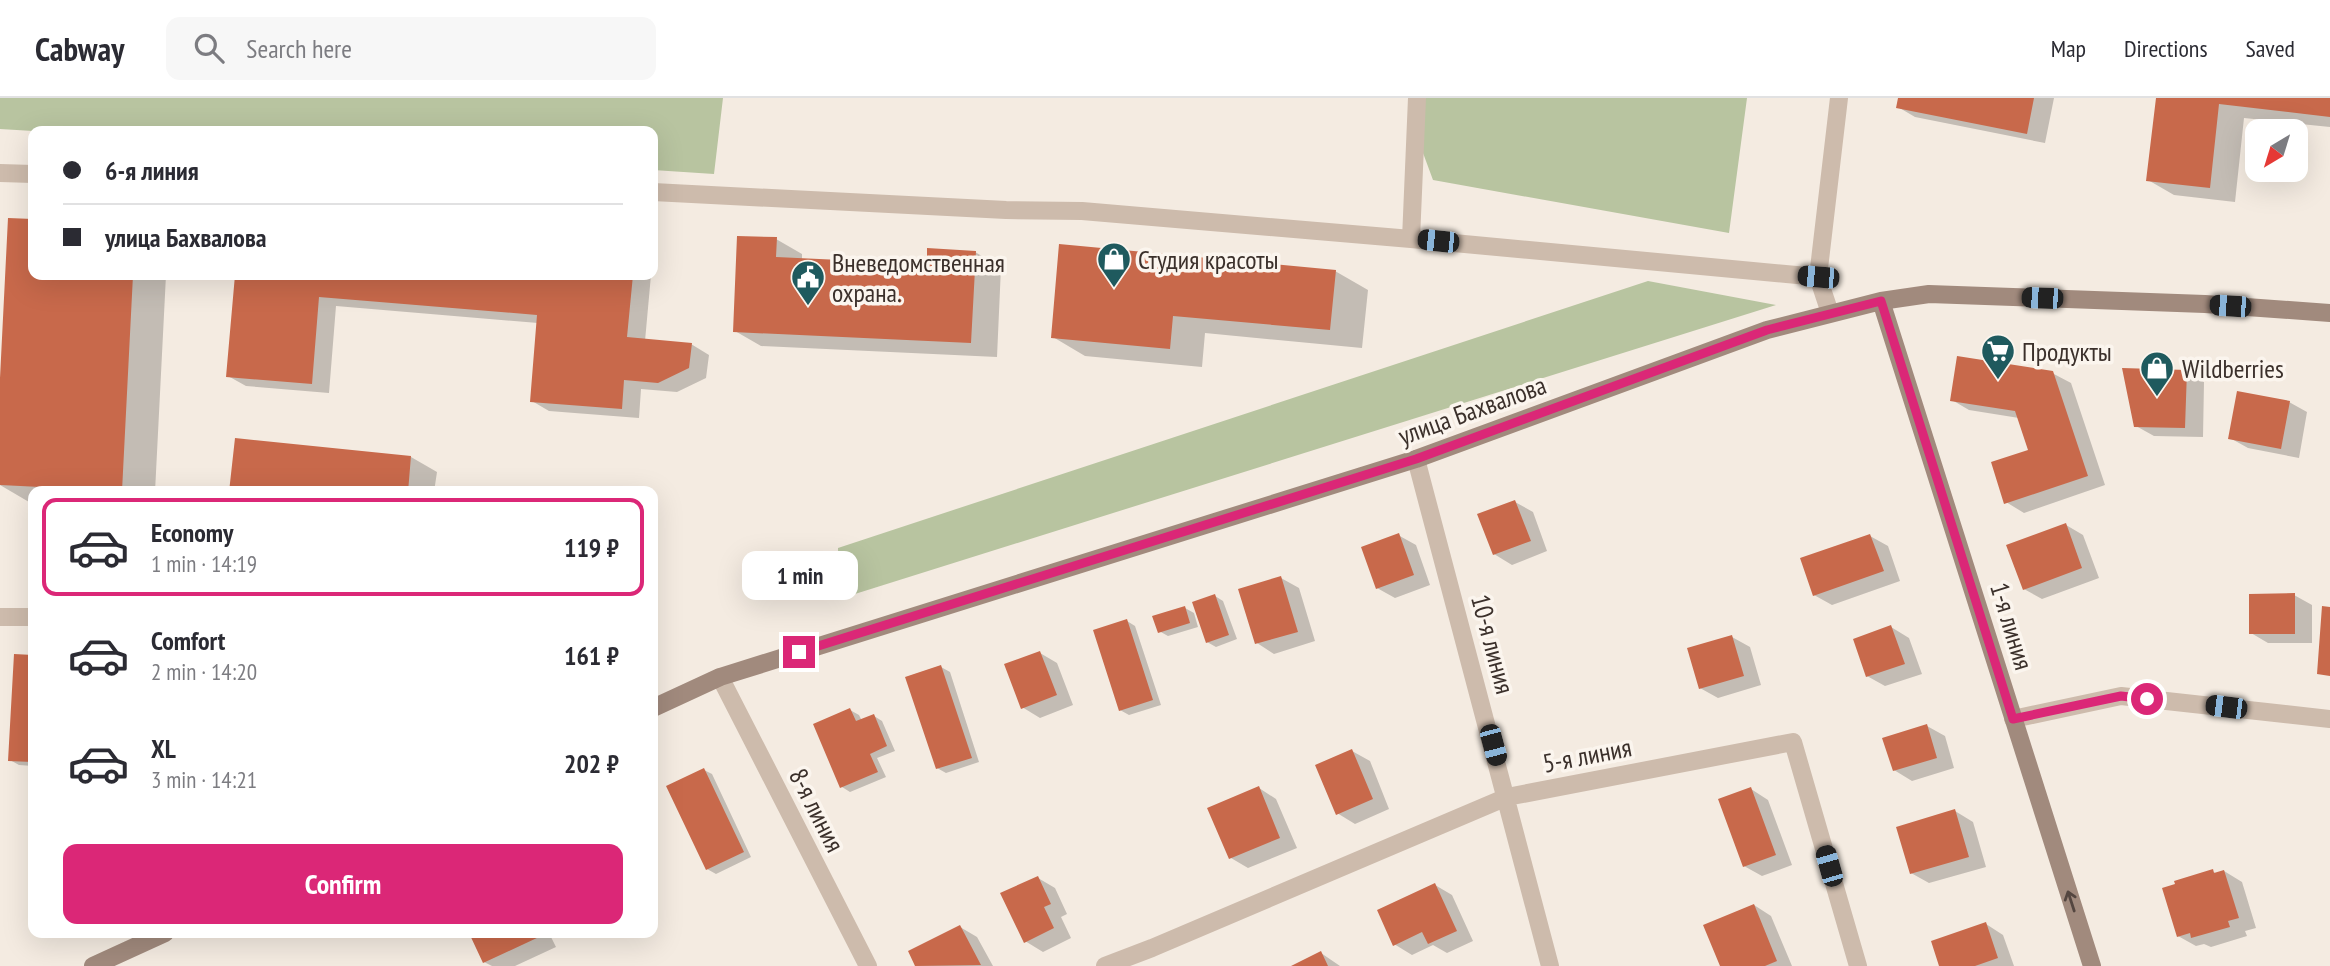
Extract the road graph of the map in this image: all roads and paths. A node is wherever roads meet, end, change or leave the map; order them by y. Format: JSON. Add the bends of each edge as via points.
{"nodes":[{"id":1,"x":1418,"y":98,"type":"edge"},
{"id":2,"x":1839,"y":98,"type":"edge"},
{"id":3,"x":0,"y":173,"type":"edge"},
{"id":4,"x":28,"y":174,"type":"edge"},
{"id":5,"x":658,"y":192,"type":"edge"},
{"id":6,"x":1411,"y":239,"type":"junction"},
{"id":7,"x":1818,"y":277,"type":"junction"},
{"id":8,"x":1881,"y":301,"type":"junction"},
{"id":9,"x":1830,"y":313,"type":"junction"},
{"id":10,"x":2330,"y":313,"type":"edge"},
{"id":11,"x":1416,"y":459,"type":"junction"},
{"id":12,"x":0,"y":617,"type":"edge"},
{"id":13,"x":28,"y":617,"type":"edge"},
{"id":14,"x":719,"y":677,"type":"junction"},
{"id":15,"x":658,"y":706,"type":"edge"},
{"id":16,"x":2013,"y":719,"type":"junction"},
{"id":17,"x":2330,"y":719,"type":"edge"},
{"id":18,"x":1507,"y":797,"type":"junction"},
{"id":19,"x":154,"y":938,"type":"edge"},
{"id":20,"x":93,"y":966,"type":"edge"},
{"id":21,"x":868,"y":966,"type":"edge"},
{"id":22,"x":1105,"y":966,"type":"edge"},
{"id":23,"x":1550,"y":966,"type":"edge"},
{"id":24,"x":1858,"y":966,"type":"edge"},
{"id":25,"x":2092,"y":966,"type":"edge"}],
"edges":[{"from":1,"to":6,"type":"street"},
{"from":2,"to":7,"type":"street"},
{"from":3,"to":4,"type":"street"},
{"from":5,"to":6,"type":"street","via":[[1082,211]]},
{"from":6,"to":7,"type":"street"},
{"from":7,"to":9,"type":"street"},
{"from":8,"to":9,"type":"street","name":"улица Бахвалова"},
{"from":8,"to":10,"type":"street","name":"улица Бахвалова","via":[[1928,293]]},
{"from":8,"to":16,"type":"street","name":"1-я линия"},
{"from":9,"to":11,"type":"street","name":"улица Бахвалова","via":[[1767,330]]},
{"from":11,"to":14,"type":"street","name":"улица Бахвалова"},
{"from":11,"to":18,"type":"street","name":"10-я линия"},
{"from":12,"to":13,"type":"street"},
{"from":14,"to":15,"type":"street","name":"улица Бахвалова"},
{"from":14,"to":21,"type":"street","name":"8-я линия"},
{"from":16,"to":17,"type":"street","via":[[2121,696]]},
{"from":25,"to":16,"type":"street","name":"1-я линия","one_way":true},
{"from":18,"to":22,"type":"street","name":"5-я линия"},
{"from":18,"to":23,"type":"street","name":"10-я линия"},
{"from":18,"to":24,"type":"street","name":"5-я линия","via":[[1793,742]]},
{"from":19,"to":20,"type":"street"}]}
